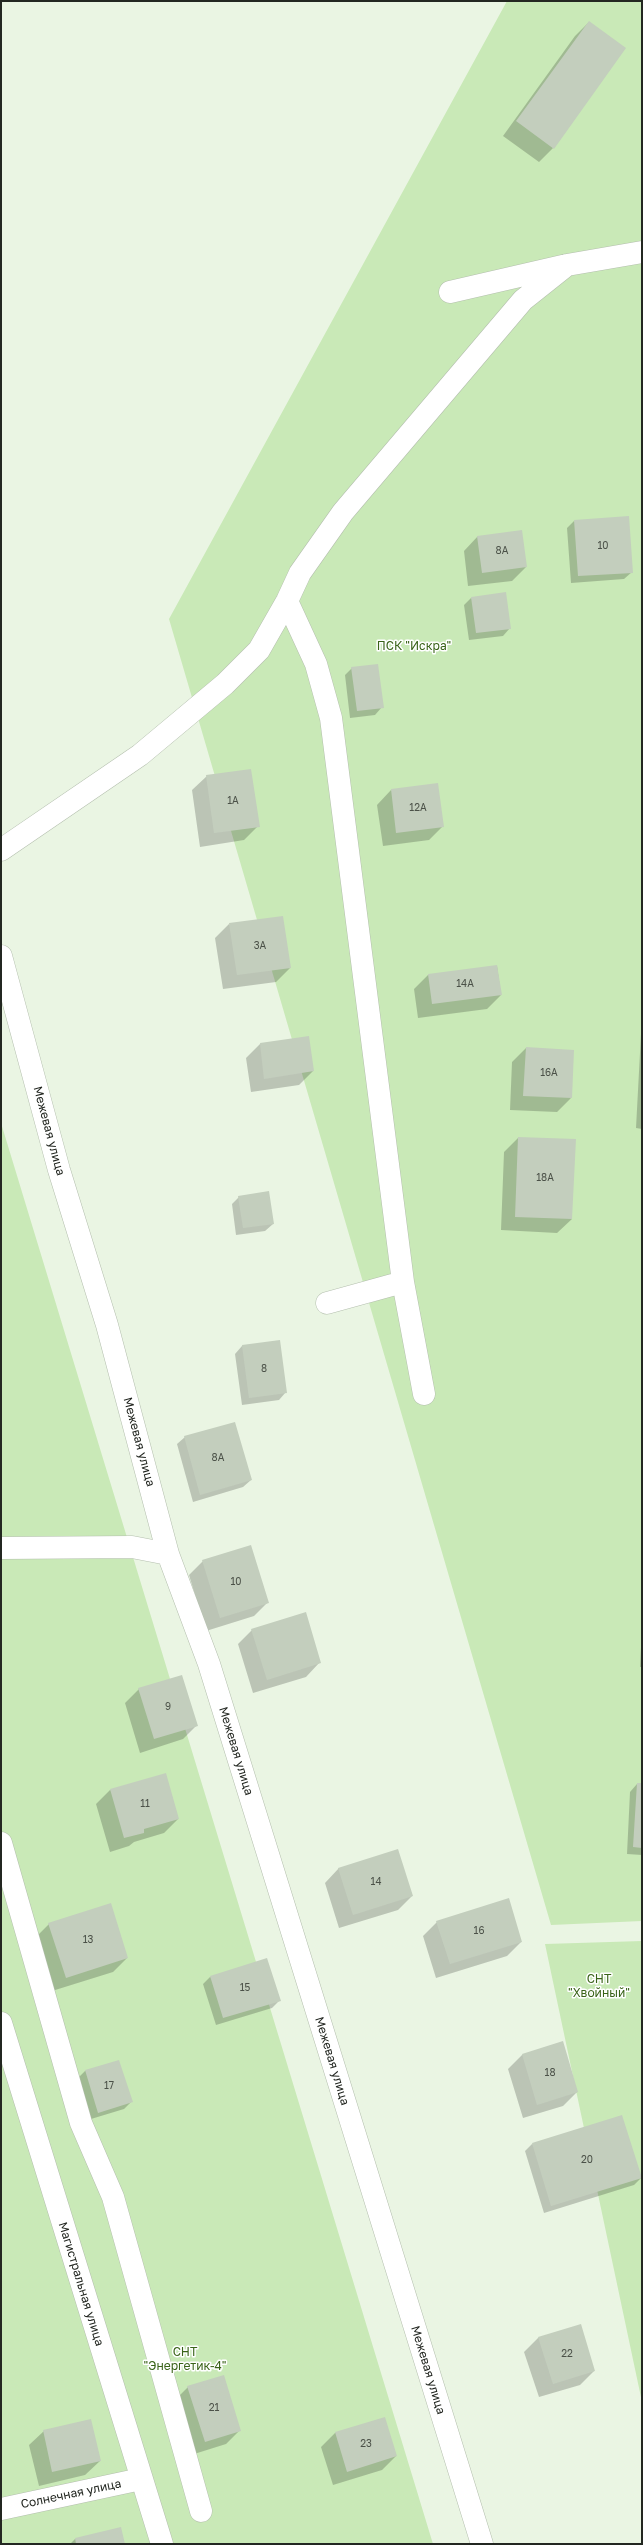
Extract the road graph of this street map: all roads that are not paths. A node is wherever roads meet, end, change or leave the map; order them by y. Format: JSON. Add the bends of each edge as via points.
{"nodes":[{"id":1,"x":642,"y":252,"type":"edge"},
{"id":2,"x":567,"y":265,"type":"junction"},
{"id":3,"x":450,"y":292,"type":"dead end"},
{"id":4,"x":287,"y":601,"type":"junction"},
{"id":5,"x":1,"y":850,"type":"edge"},
{"id":6,"x":1,"y":956,"type":"edge"},
{"id":7,"x":403,"y":1282,"type":"junction"},
{"id":8,"x":327,"y":1303,"type":"dead end"},
{"id":9,"x":424,"y":1394,"type":"dead end"},
{"id":10,"x":1,"y":1548,"type":"edge"},
{"id":11,"x":168,"y":1554,"type":"junction"},
{"id":12,"x":1,"y":1843,"type":"edge"},
{"id":13,"x":1,"y":2023,"type":"edge"},
{"id":14,"x":141,"y":2479,"type":"junction"},
{"id":15,"x":1,"y":2509,"type":"edge"},
{"id":16,"x":202,"y":2511,"type":"dead end"},
{"id":17,"x":162,"y":2544,"type":"edge"},
{"id":18,"x":482,"y":2544,"type":"edge"}],
"edges":[{"from":1,"to":2,"type":"street"},
{"from":2,"to":3,"type":"street"},
{"from":2,"to":4,"type":"street","via":[[523,300],[342,512],[300,573]]},
{"from":4,"to":5,"type":"street","via":[[259,650],[225,684],[140,756]]},
{"from":4,"to":7,"type":"street","via":[[316,664],[332,718]]},
{"from":6,"to":11,"type":"street","name":"Межевая улица","via":[[59,1170],[137,1431]]},
{"from":7,"to":8,"type":"street"},
{"from":7,"to":9,"type":"street"},
{"from":10,"to":11,"type":"street","via":[[132,1547]]},
{"from":11,"to":18,"type":"street","name":"Межевая улица","via":[[209,1664]]},
{"from":12,"to":16,"type":"street","via":[[81,2123],[113,2197]]},
{"from":13,"to":14,"type":"street","name":"Магистральная улица"},
{"from":14,"to":15,"type":"street","name":"Солнечная улица"},
{"from":14,"to":17,"type":"street","name":"Магистральная улица"}]}
